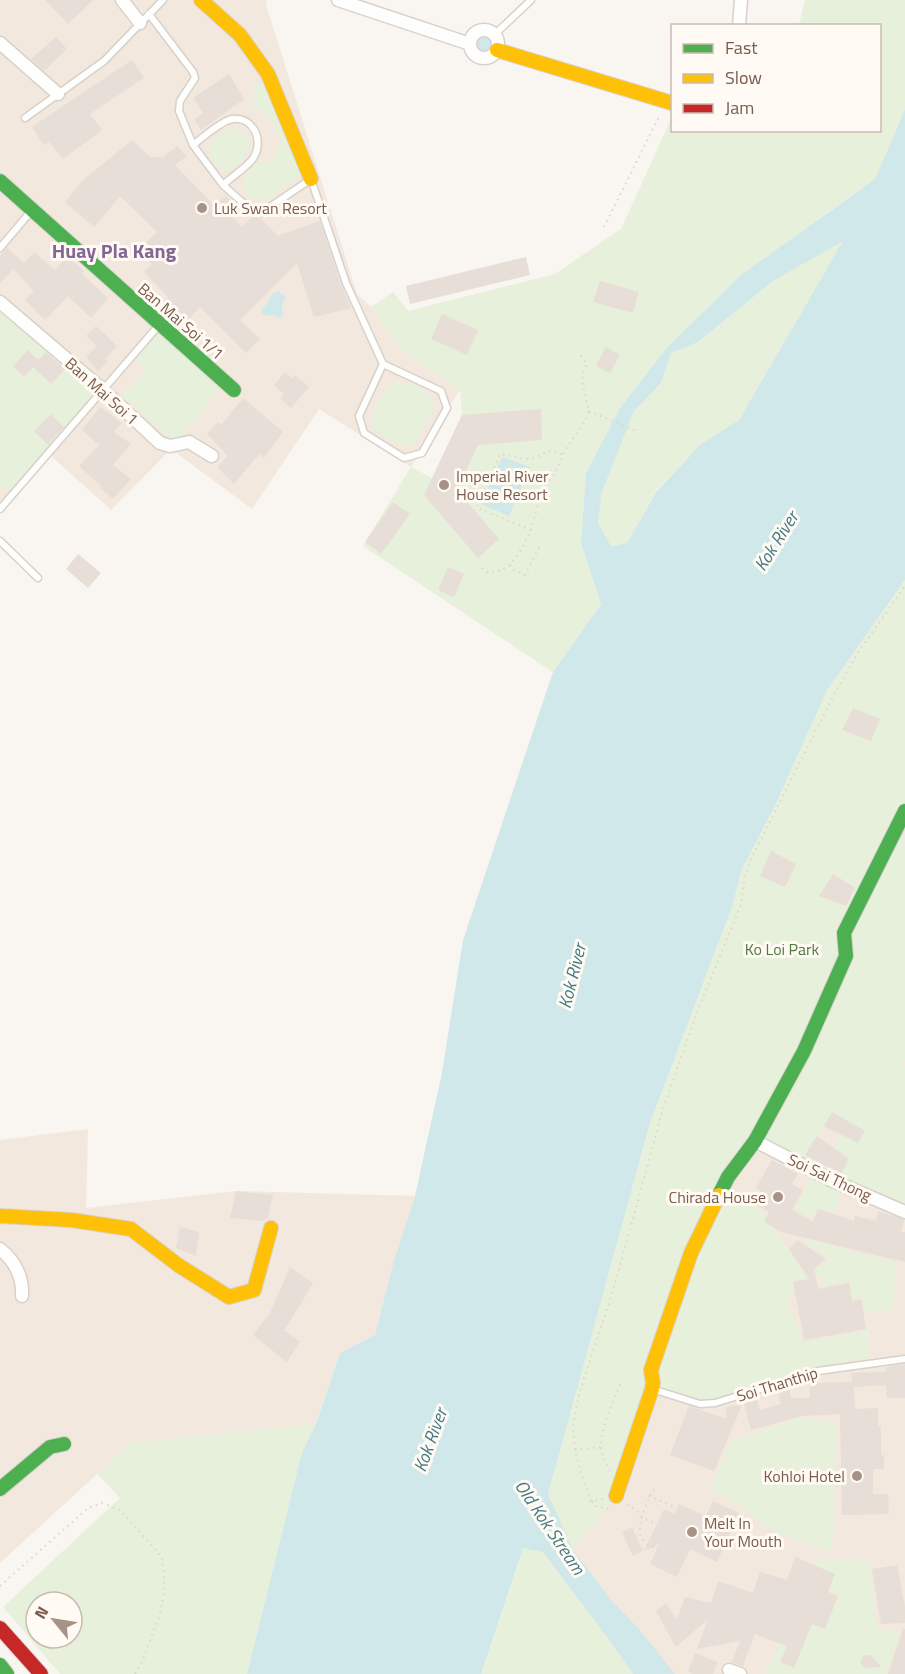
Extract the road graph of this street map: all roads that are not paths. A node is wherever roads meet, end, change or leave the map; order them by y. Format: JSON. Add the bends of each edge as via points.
{"nodes":[{"id":1,"x":122,"y":0,"type":"edge"},
{"id":2,"x":162,"y":0,"type":"edge"},
{"id":3,"x":201,"y":0,"type":"edge"},
{"id":4,"x":338,"y":0,"type":"edge"},
{"id":5,"x":531,"y":0,"type":"edge"},
{"id":6,"x":741,"y":0,"type":"edge"},
{"id":7,"x":149,"y":14,"type":"junction"},
{"id":8,"x":140,"y":23,"type":"junction"},
{"id":9,"x":739,"y":24,"type":"edge"},
{"id":10,"x":494,"y":35,"type":"junction"},
{"id":11,"x":0,"y":43,"type":"edge"},
{"id":12,"x":470,"y":44,"type":"junction"},
{"id":13,"x":497,"y":50,"type":"junction"},
{"id":14,"x":58,"y":94,"type":"junction"},
{"id":15,"x":670,"y":103,"type":"edge"},
{"id":16,"x":25,"y":118,"type":"dead end"},
{"id":17,"x":193,"y":145,"type":"junction"},
{"id":18,"x":311,"y":179,"type":"junction"},
{"id":19,"x":0,"y":181,"type":"edge"},
{"id":20,"x":223,"y":185,"type":"junction"},
{"id":21,"x":32,"y":210,"type":"junction"},
{"id":22,"x":0,"y":248,"type":"edge"},
{"id":23,"x":0,"y":303,"type":"edge"},
{"id":24,"x":160,"y":325,"type":"junction"},
{"id":25,"x":383,"y":364,"type":"junction"},
{"id":26,"x":103,"y":390,"type":"junction"},
{"id":27,"x":234,"y":390,"type":"dead end"},
{"id":28,"x":212,"y":456,"type":"dead end"},
{"id":29,"x":0,"y":509,"type":"edge"},
{"id":30,"x":0,"y":541,"type":"edge"},
{"id":31,"x":38,"y":578,"type":"dead end"},
{"id":32,"x":905,"y":811,"type":"edge"},
{"id":33,"x":900,"y":837,"type":"edge"},
{"id":34,"x":755,"y":1142,"type":"junction"},
{"id":35,"x":905,"y":1212,"type":"edge"},
{"id":36,"x":0,"y":1216,"type":"edge"},
{"id":37,"x":271,"y":1228,"type":"dead end"},
{"id":38,"x":0,"y":1249,"type":"edge"},
{"id":39,"x":22,"y":1296,"type":"dead end"},
{"id":40,"x":905,"y":1359,"type":"edge"},
{"id":41,"x":652,"y":1389,"type":"junction"},
{"id":42,"x":64,"y":1444,"type":"dead end"},
{"id":43,"x":0,"y":1489,"type":"edge"},
{"id":44,"x":618,"y":1504,"type":"road end"},
{"id":45,"x":0,"y":1628,"type":"edge"},
{"id":46,"x":0,"y":1665,"type":"edge"},
{"id":47,"x":7,"y":1674,"type":"edge"},
{"id":48,"x":41,"y":1674,"type":"edge"}],
"edges":[{"from":1,"to":8,"type":"street"},
{"from":2,"to":7,"type":"lane"},
{"from":3,"to":18,"type":"street","via":[[240,35],[268,74]]},
{"from":4,"to":12,"type":"street"},
{"from":5,"to":10,"type":"lane"},
{"from":6,"to":9,"type":"street"},
{"from":7,"to":8,"type":"lane"},
{"from":7,"to":17,"type":"lane","via":[[193,72],[195,78],[180,101],[179,111]]},
{"from":8,"to":14,"type":"lane","via":[[104,61]]},
{"from":10,"to":12,"type":"street","via":[[479,31]]},
{"from":10,"to":13,"type":"street"},
{"from":11,"to":14,"type":"street"},
{"from":12,"to":13,"type":"street","via":[[471,52],[478,58],[489,58]]},
{"from":13,"to":15,"type":"street"},
{"from":14,"to":16,"type":"lane"},
{"from":17,"to":20,"type":"lane"},
{"from":17,"to":20,"type":"lane","via":[[230,119],[243,120],[255,129],[259,143],[253,158]]},
{"from":18,"to":20,"type":"lane","via":[[261,213],[251,210]]},
{"from":18,"to":25,"type":"lane","via":[[346,283]]},
{"from":19,"to":21,"type":"street","name":"Ban Mai Soi 1/1"},
{"from":21,"to":22,"type":"lane"},
{"from":21,"to":24,"type":"street","name":"Ban Mai Soi 1/1"},
{"from":23,"to":26,"type":"street","name":"Ban Mai Soi 1"},
{"from":24,"to":26,"type":"lane"},
{"from":24,"to":27,"type":"street","name":"Ban Mai Soi 1/1"},
{"from":25,"to":25,"type":"lane","via":[[358,416],[364,433],[404,458],[422,453],[447,408],[441,391]]},
{"from":26,"to":28,"type":"street","name":"Ban Mai Soi 1","via":[[160,443],[170,446],[189,442]]},
{"from":26,"to":29,"type":"lane"},
{"from":30,"to":31,"type":"lane"},
{"from":32,"to":33,"type":"street"},
{"from":33,"to":34,"type":"street","via":[[844,933],[846,956]]},
{"from":34,"to":35,"type":"street","name":"Soi Sai Thong"},
{"from":34,"to":41,"type":"street","via":[[728,1178],[691,1253],[651,1370]]},
{"from":36,"to":37,"type":"street","via":[[131,1228],[178,1265],[229,1297],[254,1290]]},
{"from":38,"to":39,"type":"street","via":[[16,1268]]},
{"from":40,"to":41,"type":"lane","name":"Soi Thanthip","via":[[818,1371],[700,1404]]},
{"from":41,"to":44,"type":"street","via":[[621,1480]]},
{"from":42,"to":43,"type":"street","via":[[50,1447]]},
{"from":45,"to":48,"type":"street"},
{"from":46,"to":47,"type":"street"}]}
